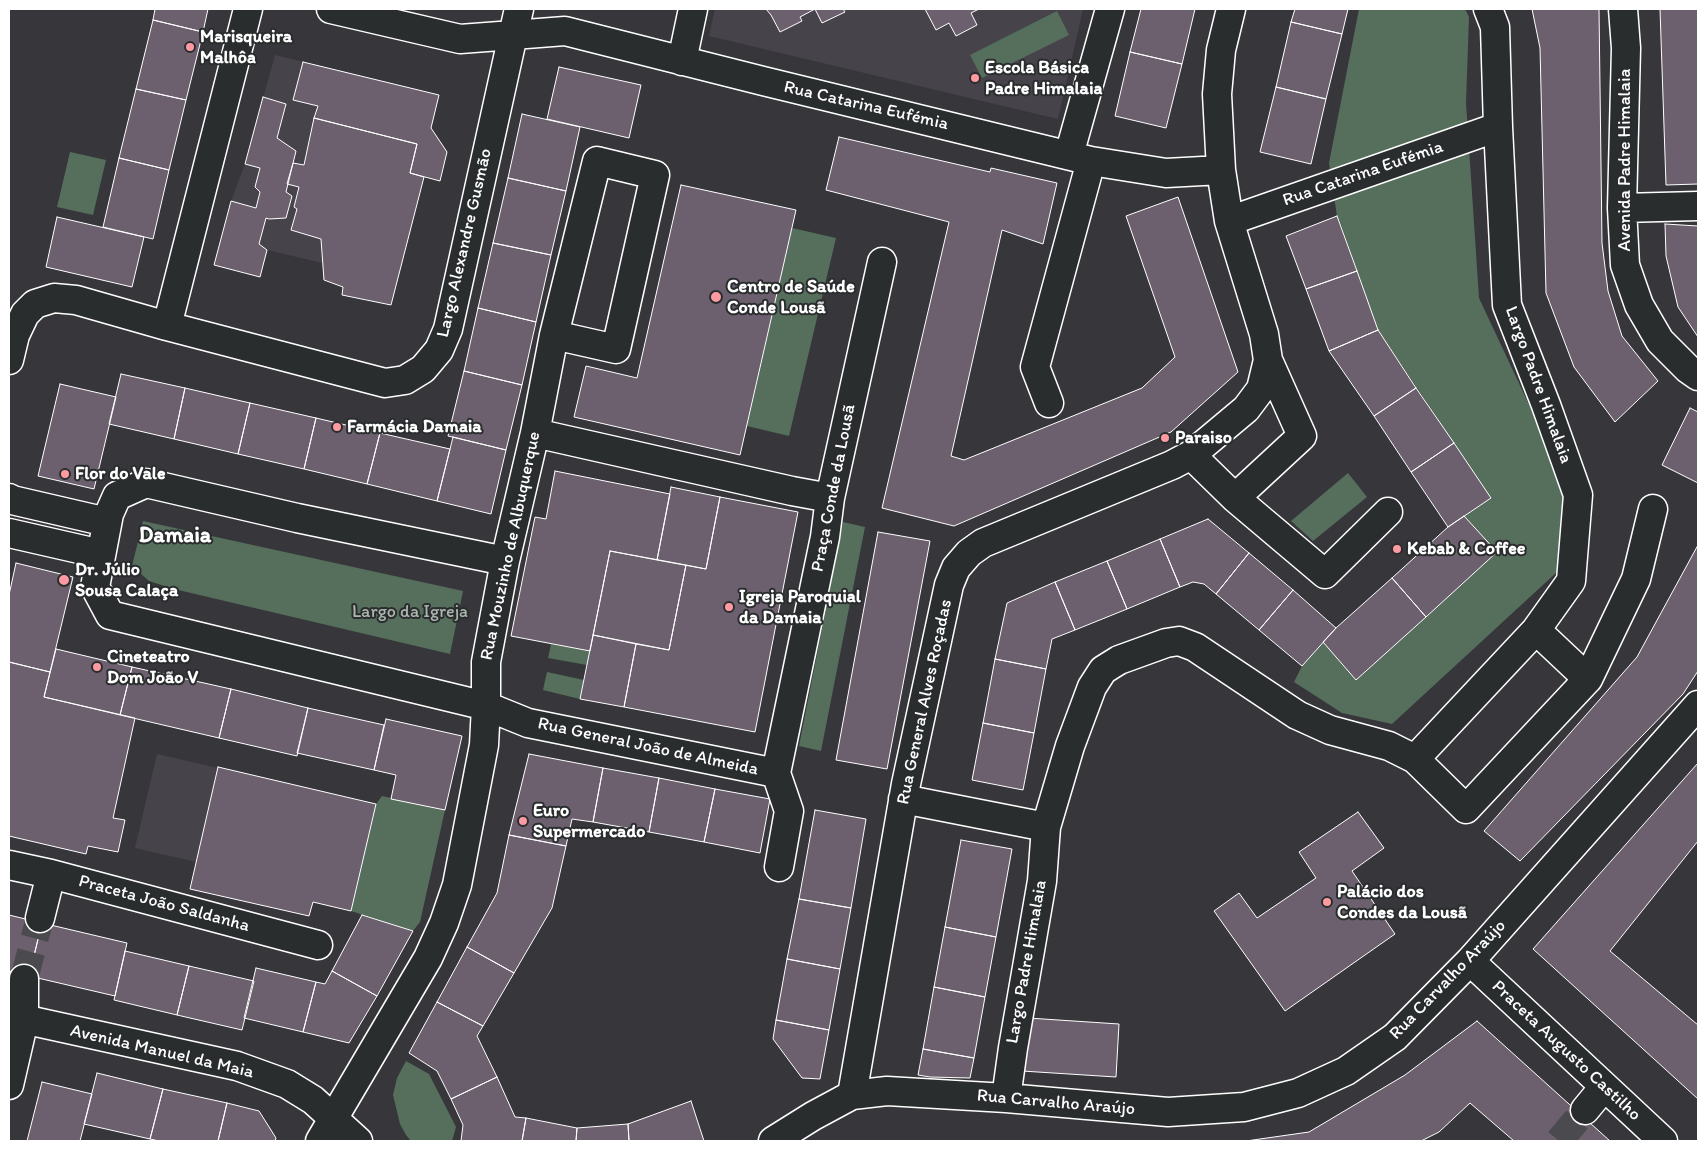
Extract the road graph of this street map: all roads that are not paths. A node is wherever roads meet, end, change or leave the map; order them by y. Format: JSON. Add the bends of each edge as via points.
{"nodes":[{"id":1,"x":248,"y":9,"type":"edge"},
{"id":2,"x":331,"y":9,"type":"edge"},
{"id":3,"x":693,"y":9,"type":"edge"},
{"id":4,"x":1110,"y":9,"type":"edge"},
{"id":5,"x":1231,"y":9,"type":"edge"},
{"id":6,"x":1488,"y":9,"type":"edge"},
{"id":7,"x":1623,"y":9,"type":"edge"},
{"id":8,"x":516,"y":22,"type":"edge"},
{"id":9,"x":682,"y":61,"type":"junction"},
{"id":10,"x":1498,"y":127,"type":"junction"},
{"id":11,"x":1080,"y":158,"type":"junction"},
{"id":12,"x":1221,"y":170,"type":"junction"},
{"id":13,"x":1698,"y":206,"type":"edge"},
{"id":14,"x":1622,"y":208,"type":"junction"},
{"id":15,"x":1229,"y":221,"type":"junction"},
{"id":16,"x":882,"y":262,"type":"dead end"},
{"id":17,"x":167,"y":326,"type":"junction"},
{"id":18,"x":554,"y":335,"type":"junction"},
{"id":19,"x":9,"y":360,"type":"edge"},
{"id":20,"x":1268,"y":360,"type":"junction"},
{"id":21,"x":1698,"y":376,"type":"edge"},
{"id":22,"x":1049,"y":403,"type":"dead end"},
{"id":23,"x":535,"y":432,"type":"junction"},
{"id":24,"x":1191,"y":454,"type":"junction"},
{"id":25,"x":9,"y":498,"type":"edge"},
{"id":26,"x":830,"y":498,"type":"junction"},
{"id":27,"x":1235,"y":498,"type":"junction"},
{"id":28,"x":1653,"y":510,"type":"dead end"},
{"id":29,"x":1388,"y":512,"type":"dead end"},
{"id":30,"x":107,"y":522,"type":"junction"},
{"id":31,"x":9,"y":533,"type":"edge"},
{"id":32,"x":101,"y":554,"type":"junction"},
{"id":33,"x":505,"y":561,"type":"junction"},
{"id":34,"x":1536,"y":630,"type":"junction"},
{"id":35,"x":1588,"y":679,"type":"junction"},
{"id":36,"x":486,"y":706,"type":"junction"},
{"id":37,"x":1698,"y":706,"type":"edge"},
{"id":38,"x":1415,"y":759,"type":"junction"},
{"id":39,"x":776,"y":773,"type":"junction"},
{"id":40,"x":903,"y":799,"type":"junction"},
{"id":41,"x":1046,"y":827,"type":"junction"},
{"id":42,"x":9,"y":865,"type":"edge"},
{"id":43,"x":779,"y":868,"type":"dead end"},
{"id":44,"x":51,"y":874,"type":"junction"},
{"id":45,"x":40,"y":918,"type":"tunnel mouth"},
{"id":46,"x":318,"y":945,"type":"dead end"},
{"id":47,"x":1470,"y":961,"type":"junction"},
{"id":48,"x":24,"y":979,"type":"tunnel mouth"},
{"id":49,"x":17,"y":1018,"type":"edge"},
{"id":50,"x":9,"y":1085,"type":"edge"},
{"id":51,"x":1604,"y":1087,"type":"junction"},
{"id":52,"x":852,"y":1095,"type":"junction"},
{"id":53,"x":1006,"y":1098,"type":"junction"},
{"id":54,"x":1586,"y":1110,"type":"tunnel mouth"},
{"id":55,"x":333,"y":1118,"type":"junction"},
{"id":56,"x":320,"y":1141,"type":"edge"},
{"id":57,"x":358,"y":1141,"type":"edge"},
{"id":58,"x":772,"y":1141,"type":"edge"},
{"id":59,"x":1663,"y":1141,"type":"edge"}],
"edges":[{"from":1,"to":17,"type":"street"},
{"from":2,"to":8,"type":"street","via":[[460,39]]},
{"from":3,"to":9,"type":"street"},
{"from":4,"to":11,"type":"street"},
{"from":5,"to":12,"type":"street","via":[[1221,50],[1217,94]]},
{"from":6,"to":10,"type":"street","name":"Largo Padre Himalaia","via":[[1495,27]]},
{"from":7,"to":14,"type":"street","name":"Avenida Padre Himalaia","via":[[1626,48]]},
{"from":8,"to":9,"type":"street","name":"Rua Catarina Eufémia"},
{"from":8,"to":17,"type":"street","name":"Largo Alexandre Gusmão","via":[[448,329],[439,350],[423,369],[405,380],[385,383]]},
{"from":9,"to":11,"type":"street","name":"Rua Catarina Eufémia"},
{"from":10,"to":15,"type":"street","name":"Rua Catarina Eufémia"},
{"from":10,"to":34,"type":"street","name":"Largo Padre Himalaia","via":[[1507,305],[1578,495],[1571,581]]},
{"from":11,"to":12,"type":"street","name":"Rua Catarina Eufémia","via":[[1166,173]]},
{"from":11,"to":22,"type":"street","via":[[1034,367]]},
{"from":12,"to":15,"type":"street"},
{"from":13,"to":14,"type":"street"},
{"from":14,"to":21,"type":"street","name":"Avenida Padre Himalaia","via":[[1624,265],[1639,305],[1660,341]]},
{"from":15,"to":20,"type":"street","via":[[1264,334]]},
{"from":16,"to":26,"type":"street","name":"Praça Conde da Lousã"},
{"from":17,"to":19,"type":"street","name":"Largo Alexandre Gusmão","via":[[76,300],[54,298],[35,304],[25,314]]},
{"from":18,"to":18,"type":"street","name":"Rua Mouzinho de Albuquerque","via":[[616,349],[655,175],[597,161]]},
{"from":18,"to":23,"type":"street","name":"Rua Mouzinho de Albuquerque"},
{"from":20,"to":24,"type":"street","name":"Rua General Alves Roçadas","via":[[1261,389],[1246,409]]},
{"from":20,"to":27,"type":"street","via":[[1302,436]]},
{"from":23,"to":26,"type":"street"},
{"from":23,"to":33,"type":"street","name":"Rua Mouzinho de Albuquerque"},
{"from":24,"to":27,"type":"street"},
{"from":24,"to":40,"type":"street","name":"Rua General Alves Roçadas","via":[[1172,465],[984,543],[969,553],[956,568]]},
{"from":25,"to":30,"type":"street"},
{"from":26,"to":39,"type":"street","name":"Praça Conde da Lousã","via":[[825,537]]},
{"from":27,"to":29,"type":"street","via":[[1325,574]]},
{"from":28,"to":35,"type":"street","name":"Largo Padre Himalaia","via":[[1636,579]]},
{"from":30,"to":32,"type":"street"},
{"from":30,"to":33,"type":"street","via":[[117,496],[146,483]]},
{"from":31,"to":32,"type":"street"},
{"from":32,"to":36,"type":"street","via":[[95,588],[110,615]]},
{"from":33,"to":36,"type":"street","name":"Rua Mouzinho de Albuquerque","via":[[486,662]]},
{"from":34,"to":35,"type":"street"},
{"from":34,"to":38,"type":"street","name":"Largo Padre Himalaia"},
{"from":35,"to":38,"type":"street","name":"Largo Padre Himalaia","via":[[1466,809]]},
{"from":36,"to":39,"type":"street","name":"Rua General João de Almeida","via":[[528,723]]},
{"from":36,"to":55,"type":"street","name":"Rua Mouzinho de Albuquerque","via":[[479,773],[457,885],[444,923],[428,958]]},
{"from":37,"to":47,"type":"street","name":"Rua Carvalho Araújo"},
{"from":38,"to":41,"type":"street","name":"Largo Padre Himalaia","via":[[1389,746],[1330,730],[1297,715],[1195,647],[1179,641],[1166,643],[1119,660],[1103,670],[1092,687],[1070,746]]},
{"from":39,"to":43,"type":"street","name":"Rua General João de Almeida","via":[[789,811]]},
{"from":40,"to":41,"type":"street"},
{"from":40,"to":52,"type":"street","name":"Rua General Alves Roçadas"},
{"from":41,"to":53,"type":"street","name":"Largo Padre Himalaia","via":[[1042,881]]},
{"from":42,"to":44,"type":"street","name":"Praceta João Saldanha"},
{"from":44,"to":45,"type":"street"},
{"from":44,"to":46,"type":"street","name":"Praceta João Saldanha"},
{"from":47,"to":51,"type":"street","name":"Praceta Augusto Castilho"},
{"from":47,"to":53,"type":"street","name":"Rua Carvalho Araújo","via":[[1395,1037],[1346,1071],[1298,1093],[1244,1107],[1168,1112]]},
{"from":48,"to":49,"type":"street"},
{"from":49,"to":50,"type":"street"},
{"from":49,"to":55,"type":"street","name":"Avenida Manuel da Maia","via":[[237,1066],[287,1084],[313,1100]]},
{"from":51,"to":54,"type":"street"},
{"from":51,"to":59,"type":"street","name":"Praceta Augusto Castilho"},
{"from":52,"to":53,"type":"street","name":"Rua Carvalho Araújo","via":[[887,1092]]},
{"from":52,"to":58,"type":"street","name":"Rua Carvalho Araújo"},
{"from":55,"to":56,"type":"street","name":"Rua Mouzinho de Albuquerque"},
{"from":55,"to":57,"type":"street"}]}
